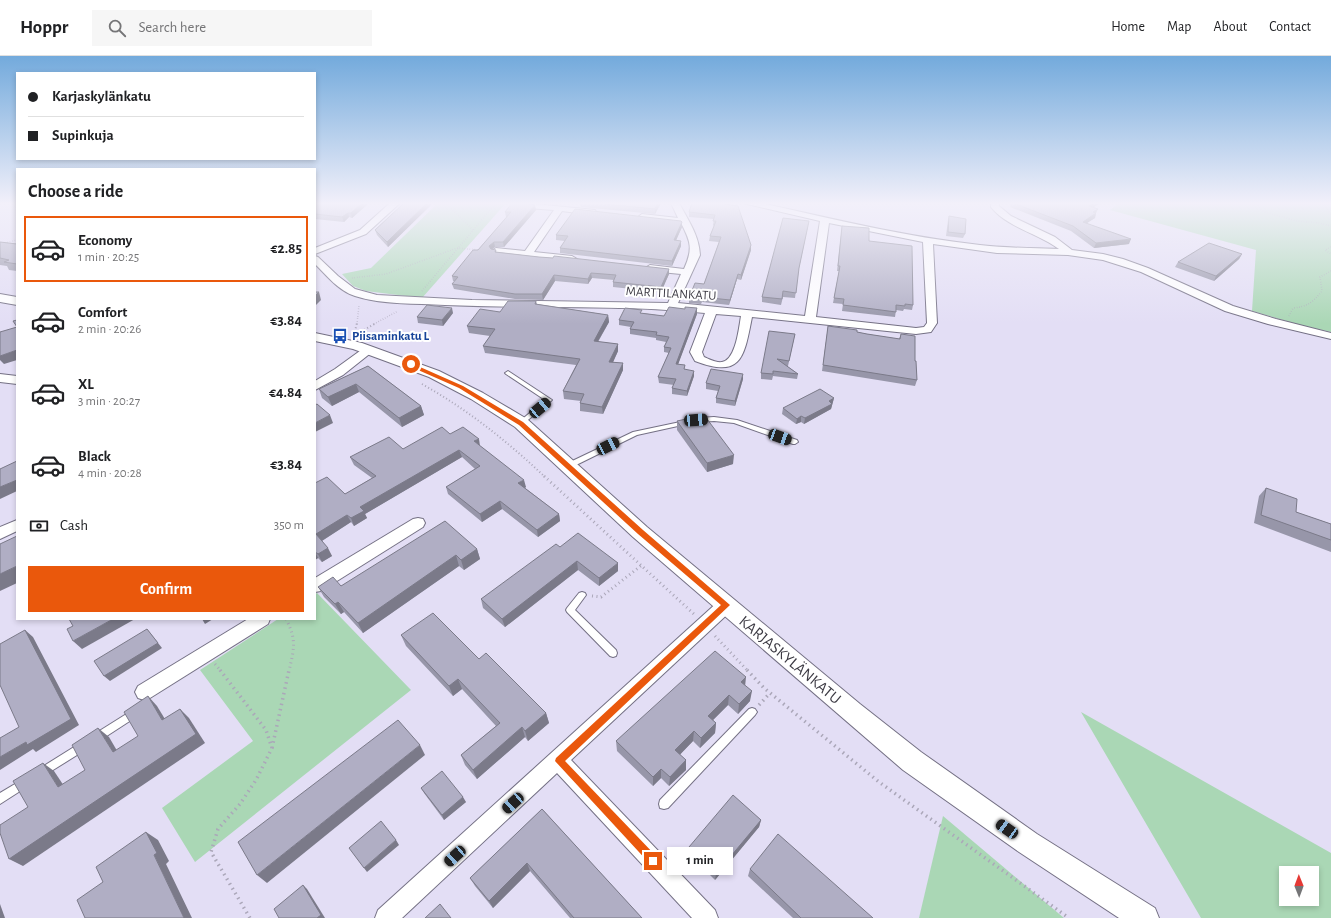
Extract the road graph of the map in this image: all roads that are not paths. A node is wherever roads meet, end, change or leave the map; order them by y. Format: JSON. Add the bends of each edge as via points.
{"nodes":[{"id":1,"x":335,"y":243,"type":"edge"},
{"id":2,"x":535,"y":243,"type":"edge"},
{"id":3,"x":694,"y":243,"type":"edge"},
{"id":4,"x":821,"y":243,"type":"edge"},
{"id":5,"x":928,"y":243,"type":"edge"},
{"id":6,"x":940,"y":243,"type":"edge"},
{"id":7,"x":1058,"y":243,"type":"edge"},
{"id":8,"x":316,"y":251,"type":"edge"},
{"id":9,"x":496,"y":251,"type":"edge"},
{"id":10,"x":1068,"y":251,"type":"junction"},
{"id":11,"x":527,"y":254,"type":"junction"},
{"id":12,"x":316,"y":260,"type":"edge"},
{"id":13,"x":580,"y":260,"type":"edge"},
{"id":14,"x":642,"y":267,"type":"edge"},
{"id":15,"x":688,"y":272,"type":"junction"},
{"id":16,"x":0,"y":298,"type":"edge"},
{"id":17,"x":16,"y":301,"type":"edge"},
{"id":18,"x":672,"y":306,"type":"junction"},
{"id":19,"x":712,"y":309,"type":"junction"},
{"id":20,"x":747,"y":313,"type":"junction"},
{"id":21,"x":810,"y":320,"type":"junction"},
{"id":22,"x":1331,"y":336,"type":"edge"},
{"id":23,"x":316,"y":337,"type":"edge"},
{"id":24,"x":368,"y":350,"type":"junction"},
{"id":25,"x":508,"y":373,"type":"dead end"},
{"id":26,"x":0,"y":378,"type":"edge"},
{"id":27,"x":16,"y":380,"type":"edge"},
{"id":28,"x":316,"y":385,"type":"edge"},
{"id":29,"x":521,"y":424,"type":"junction"},
{"id":30,"x":795,"y":442,"type":"dead end"},
{"id":31,"x":568,"y":466,"type":"junction"},
{"id":32,"x":418,"y":523,"type":"dead end"},
{"id":33,"x":16,"y":525,"type":"edge"},
{"id":34,"x":0,"y":533,"type":"edge"},
{"id":35,"x":316,"y":585,"type":"edge"},
{"id":36,"x":582,"y":595,"type":"road end"},
{"id":37,"x":726,"y":605,"type":"junction"},
{"id":38,"x":260,"y":620,"type":"edge"},
{"id":39,"x":613,"y":653,"type":"dead end"},
{"id":40,"x":145,"y":701,"type":"joint"},
{"id":41,"x":752,"y":712,"type":"road end"},
{"id":42,"x":559,"y":761,"type":"junction"},
{"id":43,"x":0,"y":799,"type":"edge"},
{"id":44,"x":664,"y":804,"type":"dead end"},
{"id":45,"x":386,"y":918,"type":"edge"},
{"id":46,"x":707,"y":918,"type":"edge"},
{"id":47,"x":1146,"y":918,"type":"edge"}],
"edges":[{"from":1,"to":8,"type":"street"},
{"from":2,"to":11,"type":"street"},
{"from":3,"to":15,"type":"street","via":[[696,255]]},
{"from":4,"to":21,"type":"street"},
{"from":5,"to":21,"type":"street","name":"MARTTILANKATU","via":[[932,323],[927,330]]},
{"from":6,"to":10,"type":"street","via":[[1015,251]]},
{"from":7,"to":10,"type":"street"},
{"from":9,"to":11,"type":"street"},
{"from":10,"to":22,"type":"street","via":[[1121,261],[1215,303],[1281,325]]},
{"from":11,"to":13,"type":"street"},
{"from":12,"to":18,"type":"street","name":"MARTTILANKATU","via":[[351,291],[377,298],[472,303]]},
{"from":14,"to":15,"type":"street"},
{"from":15,"to":18,"type":"street"},
{"from":16,"to":17,"type":"street"},
{"from":18,"to":19,"type":"street","name":"MARTTILANKATU"},
{"from":19,"to":20,"type":"street","name":"MARTTILANKATU"},
{"from":19,"to":20,"type":"street","via":[[696,352],[699,359],[725,365],[732,363],[737,357]]},
{"from":20,"to":21,"type":"street","name":"MARTTILANKATU"},
{"from":23,"to":24,"type":"street","name":"KARJASKYLÄNKATU","via":[[349,339]]},
{"from":24,"to":28,"type":"street"},
{"from":24,"to":29,"type":"street","name":"KARJASKYLÄNKATU","via":[[448,380]]},
{"from":25,"to":29,"type":"lane","via":[[549,400]]},
{"from":26,"to":27,"type":"street"},
{"from":29,"to":31,"type":"street","name":"KARJASKYLÄNKATU"},
{"from":30,"to":31,"type":"lane","via":[[735,421],[696,420],[635,433]]},
{"from":31,"to":37,"type":"street","name":"KARJASKYLÄNKATU"},
{"from":32,"to":35,"type":"street"},
{"from":33,"to":34,"type":"street"},
{"from":36,"to":39,"type":"lane","via":[[570,610]]},
{"from":37,"to":42,"type":"street"},
{"from":37,"to":47,"type":"street","name":"KARJASKYLÄNKATU","via":[[912,761],[1028,843]]},
{"from":38,"to":40,"type":"street","via":[[207,654]]},
{"from":40,"to":43,"type":"lane"},
{"from":41,"to":44,"type":"lane"},
{"from":42,"to":45,"type":"street"},
{"from":42,"to":46,"type":"street"}]}
